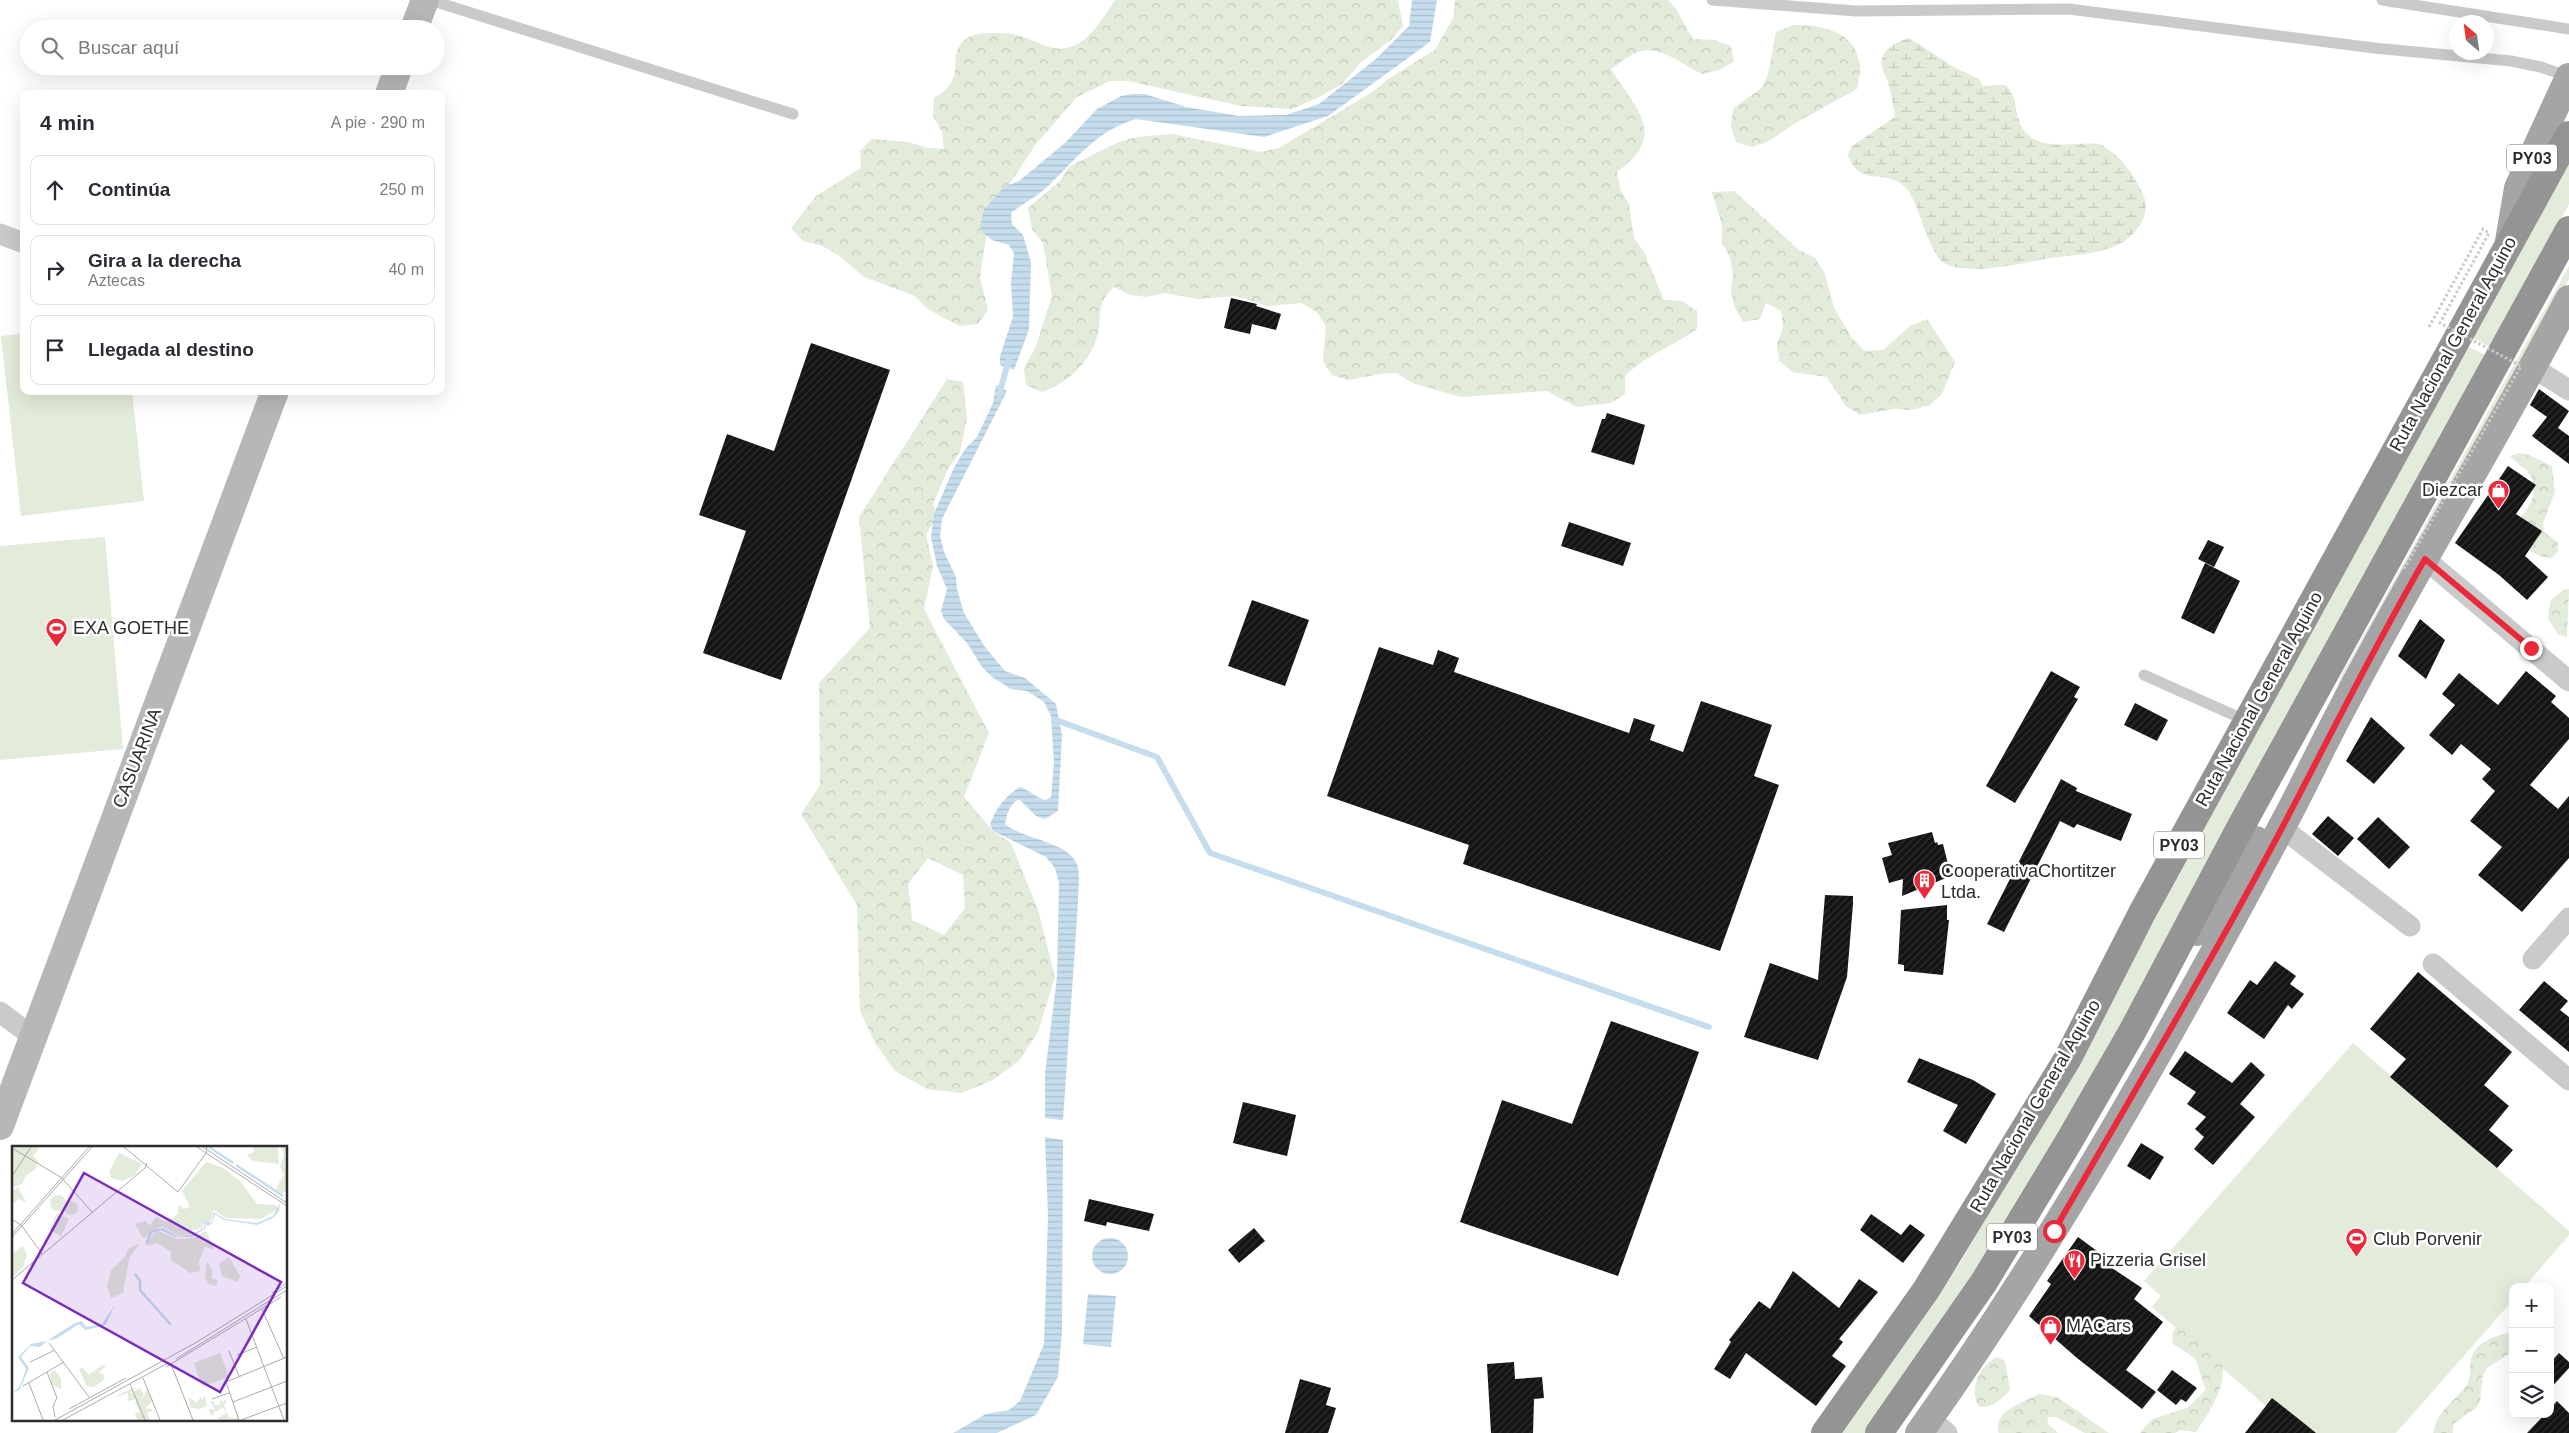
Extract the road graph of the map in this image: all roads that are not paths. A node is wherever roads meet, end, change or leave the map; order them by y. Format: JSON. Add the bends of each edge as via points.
{"nodes":[{"id":1,"x":425,"y":0,"type":"edge"},
{"id":2,"x":430,"y":0,"type":"edge"},
{"id":3,"x":1712,"y":0,"type":"edge"},
{"id":4,"x":2382,"y":0,"type":"edge"},
{"id":5,"x":2066,"y":5,"type":"edge"},
{"id":6,"x":417,"y":20,"type":"edge"},
{"id":7,"x":2569,"y":29,"type":"edge"},
{"id":8,"x":396,"y":75,"type":"edge"},
{"id":9,"x":2569,"y":77,"type":"edge"},
{"id":10,"x":391,"y":90,"type":"edge"},
{"id":11,"x":793,"y":114,"type":"dead end"},
{"id":12,"x":2569,"y":135,"type":"edge"},
{"id":13,"x":2569,"y":230,"type":"edge"},
{"id":14,"x":0,"y":234,"type":"edge"},
{"id":15,"x":20,"y":242,"type":"edge"},
{"id":16,"x":2509,"y":242,"type":"junction"},
{"id":17,"x":2569,"y":299,"type":"edge"},
{"id":18,"x":2532,"y":367,"type":"junction"},
{"id":19,"x":2569,"y":390,"type":"edge"},
{"id":20,"x":274,"y":395,"type":"edge"},
{"id":21,"x":2415,"y":564,"type":"junction"},
{"id":22,"x":2144,"y":675,"type":"dead end"},
{"id":23,"x":2569,"y":681,"type":"edge"},
{"id":24,"x":2343,"y":706,"type":"junction"},
{"id":25,"x":2247,"y":721,"type":"junction"},
{"id":26,"x":2282,"y":828,"type":"junction"},
{"id":27,"x":2569,"y":918,"type":"edge"},
{"id":28,"x":2410,"y":926,"type":"dead end"},
{"id":29,"x":2533,"y":959,"type":"dead end"},
{"id":30,"x":2433,"y":964,"type":"dead end"},
{"id":31,"x":0,"y":1012,"type":"edge"},
{"id":32,"x":2132,"y":1032,"type":"junction"},
{"id":33,"x":33,"y":1037,"type":"junction"},
{"id":34,"x":2569,"y":1080,"type":"edge"},
{"id":35,"x":0,"y":1126,"type":"edge"},
{"id":36,"x":1932,"y":1428,"type":"edge"},
{"id":37,"x":1825,"y":1433,"type":"edge"},
{"id":38,"x":1879,"y":1433,"type":"edge"}],
"edges":[{"from":1,"to":6,"type":"street"},
{"from":2,"to":11,"type":"lane"},
{"from":3,"to":5,"type":"lane","via":[[1856,11]]},
{"from":4,"to":7,"type":"lane"},
{"from":5,"to":9,"type":"lane","via":[[2374,48],[2511,61]]},
{"from":8,"to":10,"type":"street"},
{"from":9,"to":16,"type":"main road","number":"PY03","via":[[2518,188]]},
{"from":12,"to":16,"type":"highway","name":"Ruta Nacional General Aquino","number":"PY03"},
{"from":13,"to":32,"type":"highway","number":"PY03"},
{"from":14,"to":15,"type":"street"},
{"from":16,"to":25,"type":"highway","name":"Ruta Nacional General Aquino","number":"PY03"},
{"from":17,"to":18,"type":"main road","number":"PY03"},
{"from":18,"to":19,"type":"street"},
{"from":18,"to":21,"type":"main road","number":"PY03"},
{"from":20,"to":33,"type":"street","name":"CASUARINA"},
{"from":21,"to":23,"type":"street"},
{"from":21,"to":24,"type":"main road","number":"PY03"},
{"from":22,"to":25,"type":"lane"},
{"from":24,"to":26,"type":"main road","number":"PY03"},
{"from":24,"to":32,"type":"main road"},
{"from":25,"to":37,"type":"highway","name":"Ruta Nacional General Aquino","number":"PY03","via":[[2142,913],[2068,1058],[1926,1290]]},
{"from":26,"to":28,"type":"street"},
{"from":26,"to":36,"type":"main road","number":"PY03","via":[[2054,1231]]},
{"from":27,"to":29,"type":"street"},
{"from":30,"to":34,"type":"street"},
{"from":31,"to":33,"type":"street"},
{"from":32,"to":38,"type":"highway","number":"PY03","via":[[1984,1282]]},
{"from":33,"to":35,"type":"street","name":"CASUARINA"}]}
